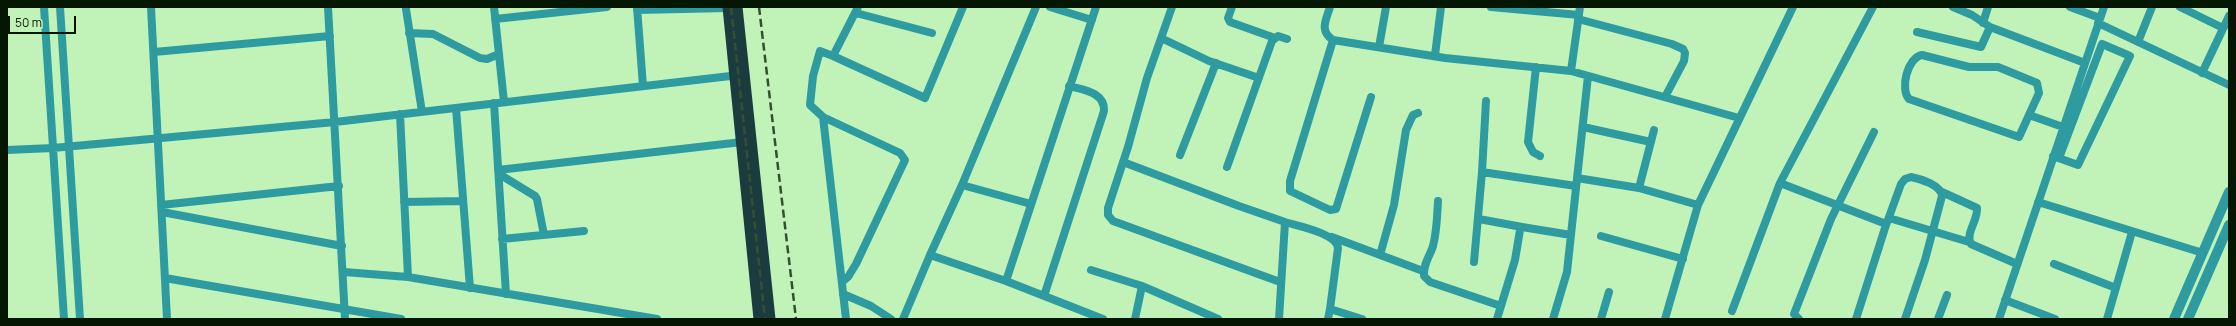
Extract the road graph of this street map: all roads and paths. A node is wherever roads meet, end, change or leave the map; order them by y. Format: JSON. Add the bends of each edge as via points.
{"nodes":[{"id":1,"x":44,"y":7,"type":"edge"},
{"id":2,"x":60,"y":7,"type":"edge"},
{"id":3,"x":151,"y":7,"type":"edge"},
{"id":4,"x":328,"y":7,"type":"edge"},
{"id":5,"x":494,"y":7,"type":"edge"},
{"id":6,"x":607,"y":7,"type":"edge"},
{"id":7,"x":728,"y":7,"type":"edge"},
{"id":8,"x":737,"y":7,"type":"edge"},
{"id":9,"x":964,"y":7,"type":"edge"},
{"id":10,"x":1036,"y":7,"type":"edge"},
{"id":11,"x":1050,"y":7,"type":"edge"},
{"id":12,"x":1096,"y":7,"type":"edge"},
{"id":13,"x":1172,"y":7,"type":"edge"},
{"id":14,"x":1232,"y":7,"type":"edge"},
{"id":15,"x":1330,"y":7,"type":"edge"},
{"id":16,"x":1386,"y":7,"type":"edge"},
{"id":17,"x":1441,"y":7,"type":"edge"},
{"id":18,"x":1492,"y":7,"type":"edge"},
{"id":19,"x":1793,"y":7,"type":"edge"},
{"id":20,"x":1873,"y":7,"type":"edge"},
{"id":21,"x":1953,"y":7,"type":"edge"},
{"id":22,"x":1988,"y":7,"type":"edge"},
{"id":23,"x":2070,"y":7,"type":"edge"},
{"id":24,"x":2104,"y":7,"type":"edge"},
{"id":25,"x":2152,"y":7,"type":"edge"},
{"id":26,"x":2180,"y":7,"type":"edge"},
{"id":27,"x":637,"y":8,"type":"edge"},
{"id":28,"x":406,"y":9,"type":"dead end"},
{"id":29,"x":559,"y":10,"type":"edge"},
{"id":30,"x":857,"y":10,"type":"edge"},
{"id":31,"x":1579,"y":14,"type":"edge"},
{"id":32,"x":2229,"y":16,"type":"edge"},
{"id":33,"x":495,"y":19,"type":"junction"},
{"id":34,"x":1092,"y":20,"type":"junction"},
{"id":35,"x":2099,"y":20,"type":"junction"},
{"id":36,"x":1986,"y":25,"type":"junction"},
{"id":37,"x":2223,"y":28,"type":"junction"},
{"id":38,"x":1917,"y":32,"type":"dead end"},
{"id":39,"x":409,"y":33,"type":"junction"},
{"id":40,"x":932,"y":33,"type":"dead end"},
{"id":41,"x":330,"y":36,"type":"junction"},
{"id":42,"x":1161,"y":38,"type":"junction"},
{"id":43,"x":1275,"y":38,"type":"junction"},
{"id":44,"x":1287,"y":39,"type":"dead end"},
{"id":45,"x":1333,"y":40,"type":"junction"},
{"id":46,"x":2138,"y":42,"type":"junction"},
{"id":47,"x":1379,"y":47,"type":"junction"},
{"id":48,"x":154,"y":52,"type":"junction"},
{"id":49,"x":499,"y":54,"type":"junction"},
{"id":50,"x":1435,"y":55,"type":"junction"},
{"id":51,"x":833,"y":56,"type":"junction"},
{"id":52,"x":1216,"y":63,"type":"junction"},
{"id":53,"x":2085,"y":63,"type":"junction"},
{"id":54,"x":1536,"y":67,"type":"junction"},
{"id":55,"x":1571,"y":71,"type":"junction"},
{"id":56,"x":2202,"y":73,"type":"junction"},
{"id":57,"x":740,"y":75,"type":"junction"},
{"id":58,"x":1588,"y":76,"type":"junction"},
{"id":59,"x":1259,"y":78,"type":"junction"},
{"id":60,"x":2229,"y":85,"type":"edge"},
{"id":61,"x":643,"y":86,"type":"junction"},
{"id":62,"x":1069,"y":86,"type":"junction"},
{"id":63,"x":1371,"y":97,"type":"dead end"},
{"id":64,"x":1665,"y":97,"type":"junction"},
{"id":65,"x":2076,"y":101,"type":"junction"},
{"id":66,"x":504,"y":102,"type":"junction"},
{"id":67,"x":1486,"y":102,"type":"dead end"},
{"id":68,"x":494,"y":103,"type":"junction"},
{"id":69,"x":456,"y":108,"type":"junction"},
{"id":70,"x":422,"y":112,"type":"junction"},
{"id":71,"x":1418,"y":113,"type":"dead end"},
{"id":72,"x":400,"y":114,"type":"junction"},
{"id":73,"x":2029,"y":115,"type":"junction"},
{"id":74,"x":823,"y":117,"type":"junction"},
{"id":75,"x":1739,"y":118,"type":"junction"},
{"id":76,"x":335,"y":122,"type":"junction"},
{"id":77,"x":1582,"y":127,"type":"junction"},
{"id":78,"x":2063,"y":127,"type":"junction"},
{"id":79,"x":1654,"y":130,"type":"dead end"},
{"id":80,"x":1874,"y":132,"type":"dead end"},
{"id":81,"x":158,"y":138,"type":"junction"},
{"id":82,"x":742,"y":142,"type":"junction"},
{"id":83,"x":1651,"y":142,"type":"junction"},
{"id":84,"x":69,"y":146,"type":"junction"},
{"id":85,"x":53,"y":148,"type":"junction"},
{"id":86,"x":7,"y":150,"type":"edge"},
{"id":87,"x":1180,"y":155,"type":"dead end"},
{"id":88,"x":1540,"y":156,"type":"dead end"},
{"id":89,"x":2056,"y":157,"type":"junction"},
{"id":90,"x":1123,"y":162,"type":"junction"},
{"id":91,"x":1227,"y":167,"type":"dead end"},
{"id":92,"x":498,"y":172,"type":"junction"},
{"id":93,"x":1482,"y":172,"type":"junction"},
{"id":94,"x":1576,"y":182,"type":"junction"},
{"id":95,"x":1780,"y":183,"type":"junction"},
{"id":96,"x":962,"y":185,"type":"junction"},
{"id":97,"x":339,"y":186,"type":"junction"},
{"id":98,"x":1639,"y":188,"type":"junction"},
{"id":99,"x":1942,"y":192,"type":"junction"},
{"id":100,"x":2229,"y":192,"type":"edge"},
{"id":101,"x":463,"y":201,"type":"junction"},
{"id":102,"x":1438,"y":201,"type":"dead end"},
{"id":103,"x":404,"y":202,"type":"junction"},
{"id":104,"x":2038,"y":202,"type":"junction"},
{"id":105,"x":1031,"y":204,"type":"junction"},
{"id":106,"x":1698,"y":205,"type":"junction"},
{"id":107,"x":1837,"y":205,"type":"junction"},
{"id":108,"x":162,"y":208,"type":"junction"},
{"id":109,"x":1479,"y":219,"type":"junction"},
{"id":110,"x":1888,"y":221,"type":"junction"},
{"id":111,"x":1285,"y":222,"type":"junction"},
{"id":112,"x":2229,"y":225,"type":"edge"},
{"id":113,"x":1522,"y":227,"type":"junction"},
{"id":114,"x":584,"y":231,"type":"dead end"},
{"id":115,"x":1932,"y":232,"type":"junction"},
{"id":116,"x":2132,"y":232,"type":"junction"},
{"id":117,"x":544,"y":235,"type":"junction"},
{"id":118,"x":1571,"y":235,"type":"junction"},
{"id":119,"x":1330,"y":236,"type":"junction"},
{"id":120,"x":1601,"y":236,"type":"dead end"},
{"id":121,"x":502,"y":239,"type":"junction"},
{"id":122,"x":1969,"y":242,"type":"junction"},
{"id":123,"x":342,"y":246,"type":"junction"},
{"id":124,"x":2203,"y":253,"type":"junction"},
{"id":125,"x":930,"y":255,"type":"junction"},
{"id":126,"x":1380,"y":255,"type":"junction"},
{"id":127,"x":1683,"y":259,"type":"junction"},
{"id":128,"x":1474,"y":262,"type":"dead end"},
{"id":129,"x":2017,"y":264,"type":"junction"},
{"id":130,"x":2054,"y":264,"type":"dead end"},
{"id":131,"x":1091,"y":270,"type":"dead end"},
{"id":132,"x":1423,"y":271,"type":"junction"},
{"id":133,"x":344,"y":272,"type":"junction"},
{"id":134,"x":408,"y":277,"type":"junction"},
{"id":135,"x":165,"y":278,"type":"junction"},
{"id":136,"x":1006,"y":281,"type":"junction"},
{"id":137,"x":842,"y":282,"type":"junction"},
{"id":138,"x":1280,"y":282,"type":"junction"},
{"id":139,"x":1142,"y":286,"type":"junction"},
{"id":140,"x":470,"y":288,"type":"junction"},
{"id":141,"x":2116,"y":288,"type":"junction"},
{"id":142,"x":1609,"y":292,"type":"dead end"},
{"id":143,"x":506,"y":294,"type":"junction"},
{"id":144,"x":843,"y":294,"type":"junction"},
{"id":145,"x":1947,"y":295,"type":"dead end"},
{"id":146,"x":1044,"y":296,"type":"junction"},
{"id":147,"x":2005,"y":300,"type":"junction"},
{"id":148,"x":1501,"y":306,"type":"junction"},
{"id":149,"x":1330,"y":309,"type":"junction"},
{"id":150,"x":1732,"y":311,"type":"dead end"},
{"id":151,"x":345,"y":315,"type":"edge"},
{"id":152,"x":64,"y":319,"type":"edge"},
{"id":153,"x":80,"y":319,"type":"edge"},
{"id":154,"x":167,"y":319,"type":"edge"},
{"id":155,"x":401,"y":319,"type":"edge"},
{"id":156,"x":658,"y":319,"type":"edge"},
{"id":157,"x":759,"y":319,"type":"edge"},
{"id":158,"x":770,"y":319,"type":"edge"},
{"id":159,"x":846,"y":319,"type":"edge"},
{"id":160,"x":891,"y":319,"type":"edge"},
{"id":161,"x":903,"y":319,"type":"edge"},
{"id":162,"x":1103,"y":319,"type":"edge"},
{"id":163,"x":1135,"y":319,"type":"edge"},
{"id":164,"x":1219,"y":319,"type":"edge"},
{"id":165,"x":1279,"y":319,"type":"edge"},
{"id":166,"x":1328,"y":319,"type":"edge"},
{"id":167,"x":1362,"y":319,"type":"edge"},
{"id":168,"x":1497,"y":319,"type":"edge"},
{"id":169,"x":1552,"y":319,"type":"edge"},
{"id":170,"x":1601,"y":319,"type":"edge"},
{"id":171,"x":1665,"y":319,"type":"edge"},
{"id":172,"x":1799,"y":319,"type":"edge"},
{"id":173,"x":1856,"y":319,"type":"edge"},
{"id":174,"x":1905,"y":319,"type":"edge"},
{"id":175,"x":1938,"y":319,"type":"edge"},
{"id":176,"x":1999,"y":319,"type":"edge"},
{"id":177,"x":2055,"y":319,"type":"edge"},
{"id":178,"x":2058,"y":319,"type":"edge"},
{"id":179,"x":2107,"y":319,"type":"edge"},
{"id":180,"x":2174,"y":319,"type":"edge"},
{"id":181,"x":2188,"y":319,"type":"edge"}],
"edges":[{"from":1,"to":85,"type":"street"},
{"from":2,"to":84,"type":"street"},
{"from":3,"to":48,"type":"street"},
{"from":4,"to":41,"type":"street"},
{"from":5,"to":33,"type":"street"},
{"from":6,"to":29,"type":"street"},
{"from":7,"to":27,"type":"street"},
{"from":7,"to":57,"type":"highway"},
{"from":8,"to":57,"type":"highway"},
{"from":9,"to":51,"type":"street","via":[[925,98]]},
{"from":10,"to":96,"type":"street"},
{"from":11,"to":34,"type":"street"},
{"from":12,"to":34,"type":"street"},
{"from":13,"to":42,"type":"street"},
{"from":14,"to":43,"type":"street","via":[[1228,18],[1230,22]]},
{"from":15,"to":45,"type":"street","via":[[1324,28],[1326,35]]},
{"from":16,"to":47,"type":"street"},
{"from":17,"to":50,"type":"street"},
{"from":18,"to":31,"type":"street"},
{"from":19,"to":75,"type":"street"},
{"from":20,"to":95,"type":"street"},
{"from":21,"to":36,"type":"street","via":[[1972,15]]},
{"from":22,"to":36,"type":"street"},
{"from":23,"to":35,"type":"street"},
{"from":24,"to":35,"type":"street"},
{"from":25,"to":46,"type":"street"},
{"from":26,"to":37,"type":"street"},
{"from":27,"to":61,"type":"street"},
{"from":28,"to":39,"type":"street"},
{"from":29,"to":33,"type":"street"},
{"from":30,"to":40,"type":"street"},
{"from":30,"to":51,"type":"street"},
{"from":31,"to":55,"type":"street"},
{"from":31,"to":64,"type":"street","via":[[1683,49],[1684,61]]},
{"from":32,"to":37,"type":"street"},
{"from":33,"to":49,"type":"street"},
{"from":34,"to":62,"type":"street"},
{"from":35,"to":46,"type":"street"},
{"from":35,"to":53,"type":"street"},
{"from":36,"to":38,"type":"street","via":[[1981,47]]},
{"from":36,"to":53,"type":"street"},
{"from":37,"to":56,"type":"street"},
{"from":39,"to":49,"type":"street","via":[[433,34],[480,58]]},
{"from":39,"to":70,"type":"street"},
{"from":41,"to":48,"type":"street"},
{"from":41,"to":76,"type":"street"},
{"from":42,"to":52,"type":"street"},
{"from":42,"to":90,"type":"street","via":[[1146,78]]},
{"from":43,"to":44,"type":"street"},
{"from":43,"to":59,"type":"street"},
{"from":45,"to":47,"type":"street"},
{"from":45,"to":63,"type":"street","via":[[1290,182],[1290,191],[1330,210],[1336,209]]},
{"from":46,"to":56,"type":"street"},
{"from":47,"to":50,"type":"street"},
{"from":48,"to":81,"type":"street"},
{"from":49,"to":66,"type":"street"},
{"from":50,"to":54,"type":"street"},
{"from":51,"to":74,"type":"street","via":[[820,51],[813,76],[810,105]]},
{"from":52,"to":59,"type":"street"},
{"from":52,"to":87,"type":"street"},
{"from":53,"to":65,"type":"street"},
{"from":54,"to":55,"type":"street"},
{"from":54,"to":88,"type":"street","via":[[1528,142],[1533,152]]},
{"from":55,"to":58,"type":"street"},
{"from":56,"to":60,"type":"street"},
{"from":57,"to":61,"type":"street"},
{"from":57,"to":82,"type":"highway"},
{"from":57,"to":158,"type":"highway"},
{"from":58,"to":64,"type":"street"},
{"from":58,"to":77,"type":"street"},
{"from":59,"to":91,"type":"street"},
{"from":61,"to":66,"type":"street"},
{"from":62,"to":105,"type":"street"},
{"from":62,"to":146,"type":"street","via":[[1098,95],[1104,104],[1104,111]]},
{"from":64,"to":75,"type":"street"},
{"from":65,"to":78,"type":"street"},
{"from":65,"to":89,"type":"street"},
{"from":65,"to":89,"type":"street","via":[[2102,44],[2130,56],[2078,166]]},
{"from":66,"to":68,"type":"street"},
{"from":67,"to":93,"type":"street"},
{"from":68,"to":69,"type":"street"},
{"from":68,"to":92,"type":"street"},
{"from":69,"to":70,"type":"street"},
{"from":69,"to":101,"type":"street"},
{"from":70,"to":72,"type":"street"},
{"from":71,"to":126,"type":"street","via":[[1413,116],[1406,130],[1394,204]]},
{"from":72,"to":76,"type":"street"},
{"from":72,"to":103,"type":"street"},
{"from":73,"to":73,"type":"street","via":[[2019,137],[1910,99],[1906,95],[1905,86],[1910,62],[1922,55],[1969,67],[1998,67],[2033,80],[2039,89]]},
{"from":73,"to":78,"type":"street"},
{"from":74,"to":137,"type":"street"},
{"from":74,"to":137,"type":"street","via":[[900,153],[905,160],[856,264]]},
{"from":75,"to":106,"type":"street"},
{"from":76,"to":81,"type":"street"},
{"from":76,"to":97,"type":"street"},
{"from":77,"to":83,"type":"street"},
{"from":77,"to":94,"type":"street"},
{"from":78,"to":89,"type":"street"},
{"from":79,"to":83,"type":"street"},
{"from":80,"to":107,"type":"street"},
{"from":81,"to":84,"type":"street"},
{"from":81,"to":108,"type":"street"},
{"from":82,"to":92,"type":"street"},
{"from":82,"to":157,"type":"highway"},
{"from":83,"to":98,"type":"street"},
{"from":84,"to":85,"type":"street"},
{"from":84,"to":153,"type":"street"},
{"from":85,"to":86,"type":"street"},
{"from":85,"to":152,"type":"street"},
{"from":89,"to":104,"type":"street"},
{"from":90,"to":111,"type":"street"},
{"from":90,"to":138,"type":"street","via":[[1108,208],[1110,218]]},
{"from":92,"to":117,"type":"street","via":[[535,196]]},
{"from":92,"to":121,"type":"street"},
{"from":93,"to":94,"type":"street"},
{"from":93,"to":109,"type":"street"},
{"from":94,"to":98,"type":"street"},
{"from":94,"to":118,"type":"street"},
{"from":95,"to":107,"type":"street"},
{"from":95,"to":150,"type":"street"},
{"from":96,"to":105,"type":"street"},
{"from":96,"to":125,"type":"street"},
{"from":97,"to":108,"type":"street"},
{"from":97,"to":123,"type":"street"},
{"from":98,"to":106,"type":"street"},
{"from":99,"to":110,"type":"street","via":[[1917,178],[1905,179]]},
{"from":99,"to":115,"type":"street"},
{"from":99,"to":122,"type":"street","via":[[1977,208]]},
{"from":100,"to":124,"type":"street"},
{"from":101,"to":103,"type":"street"},
{"from":101,"to":140,"type":"street"},
{"from":102,"to":132,"type":"street","via":[[1435,238]]},
{"from":103,"to":134,"type":"street"},
{"from":104,"to":116,"type":"street"},
{"from":104,"to":129,"type":"street"},
{"from":105,"to":136,"type":"street"},
{"from":106,"to":127,"type":"street"},
{"from":107,"to":110,"type":"street"},
{"from":107,"to":172,"type":"street","via":[[1821,240],[1795,312],[1794,316]]},
{"from":108,"to":123,"type":"street"},
{"from":108,"to":135,"type":"street"},
{"from":109,"to":113,"type":"street"},
{"from":109,"to":128,"type":"street"},
{"from":110,"to":115,"type":"street"},
{"from":110,"to":173,"type":"street"},
{"from":111,"to":119,"type":"street"},
{"from":111,"to":138,"type":"street"},
{"from":112,"to":181,"type":"street"},
{"from":113,"to":118,"type":"street"},
{"from":113,"to":148,"type":"street"},
{"from":114,"to":117,"type":"street"},
{"from":115,"to":122,"type":"street"},
{"from":115,"to":174,"type":"street"},
{"from":116,"to":124,"type":"street"},
{"from":116,"to":141,"type":"street"},
{"from":117,"to":121,"type":"street"},
{"from":118,"to":169,"type":"street","via":[[1565,282]]},
{"from":119,"to":126,"type":"street"},
{"from":119,"to":149,"type":"street","via":[[1338,248]]},
{"from":120,"to":127,"type":"street"},
{"from":121,"to":143,"type":"street"},
{"from":122,"to":129,"type":"street"},
{"from":123,"to":133,"type":"street"},
{"from":124,"to":180,"type":"street"},
{"from":125,"to":136,"type":"street"},
{"from":125,"to":161,"type":"street"},
{"from":126,"to":132,"type":"street"},
{"from":127,"to":171,"type":"street"},
{"from":129,"to":147,"type":"street"},
{"from":130,"to":141,"type":"street"},
{"from":131,"to":139,"type":"street"},
{"from":132,"to":148,"type":"street","via":[[1430,282]]},
{"from":133,"to":134,"type":"street"},
{"from":133,"to":151,"type":"street"},
{"from":134,"to":140,"type":"street"},
{"from":135,"to":151,"type":"street"},
{"from":135,"to":154,"type":"street"},
{"from":136,"to":146,"type":"street"},
{"from":137,"to":144,"type":"street"},
{"from":138,"to":165,"type":"street"},
{"from":139,"to":163,"type":"street"},
{"from":139,"to":164,"type":"street"},
{"from":140,"to":143,"type":"street"},
{"from":141,"to":179,"type":"street"},
{"from":142,"to":170,"type":"street"},
{"from":143,"to":156,"type":"street"},
{"from":144,"to":159,"type":"street"},
{"from":144,"to":160,"type":"street","via":[[871,306]]},
{"from":145,"to":175,"type":"street"},
{"from":146,"to":162,"type":"street"},
{"from":147,"to":176,"type":"street"},
{"from":147,"to":177,"type":"street"},
{"from":148,"to":168,"type":"street"},
{"from":149,"to":166,"type":"street"},
{"from":149,"to":167,"type":"street"},
{"from":151,"to":155,"type":"street"},
{"from":177,"to":178,"type":"street"}]}
